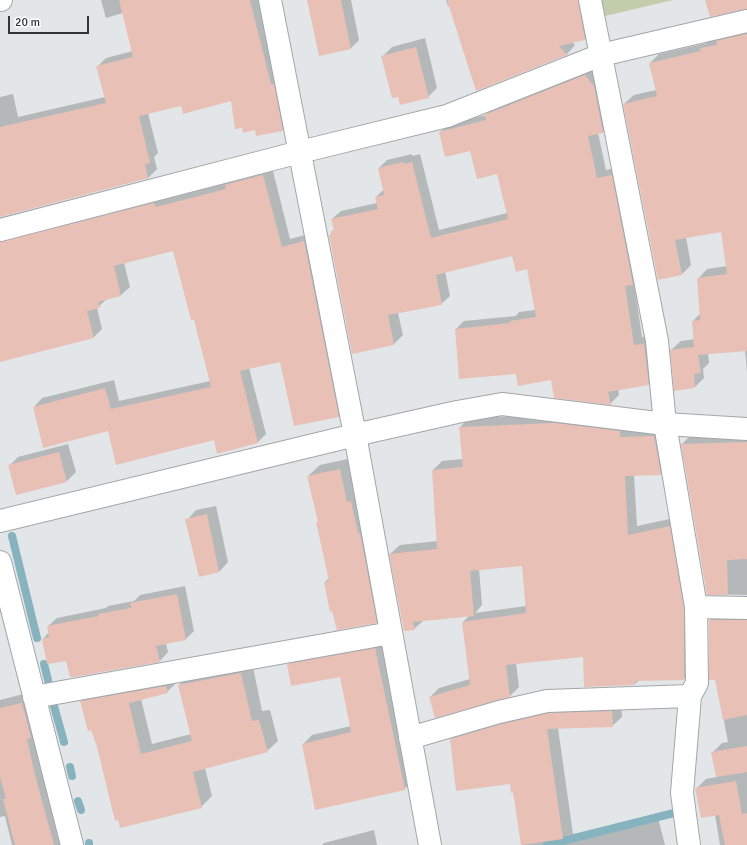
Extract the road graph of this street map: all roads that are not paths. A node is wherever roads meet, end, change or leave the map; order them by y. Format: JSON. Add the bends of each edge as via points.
{"nodes":[{"id":1,"x":270,"y":0,"type":"edge"},
{"id":2,"x":590,"y":0,"type":"edge"},
{"id":3,"x":747,"y":21,"type":"edge"},
{"id":4,"x":601,"y":55,"type":"junction"},
{"id":5,"x":300,"y":152,"type":"junction"},
{"id":6,"x":0,"y":230,"type":"edge"},
{"id":7,"x":665,"y":424,"type":"junction"},
{"id":8,"x":747,"y":429,"type":"edge"},
{"id":9,"x":355,"y":435,"type":"junction"},
{"id":10,"x":0,"y":521,"type":"edge"},
{"id":11,"x":0,"y":562,"type":"edge"},
{"id":12,"x":696,"y":607,"type":"junction"},
{"id":13,"x":747,"y":608,"type":"edge"},
{"id":14,"x":391,"y":633,"type":"junction"},
{"id":15,"x":690,"y":696,"type":"junction"},
{"id":16,"x":34,"y":697,"type":"junction"},
{"id":17,"x":410,"y":738,"type":"junction"},
{"id":18,"x":72,"y":845,"type":"edge"},
{"id":19,"x":430,"y":845,"type":"edge"},
{"id":20,"x":689,"y":845,"type":"edge"}],
"edges":[{"from":1,"to":5,"type":"street"},
{"from":2,"to":4,"type":"street"},
{"from":3,"to":4,"type":"street"},
{"from":4,"to":5,"type":"street","via":[[447,116]]},
{"from":4,"to":7,"type":"street","via":[[657,341]]},
{"from":5,"to":6,"type":"street"},
{"from":5,"to":9,"type":"street"},
{"from":7,"to":8,"type":"street"},
{"from":7,"to":9,"type":"street","via":[[502,404]]},
{"from":7,"to":12,"type":"street"},
{"from":9,"to":10,"type":"street"},
{"from":9,"to":14,"type":"street"},
{"from":11,"to":16,"type":"street"},
{"from":12,"to":13,"type":"street"},
{"from":12,"to":15,"type":"street","via":[[697,683]]},
{"from":14,"to":16,"type":"street"},
{"from":14,"to":17,"type":"street"},
{"from":15,"to":17,"type":"street","via":[[547,700]]},
{"from":15,"to":20,"type":"street","via":[[682,793]]},
{"from":16,"to":18,"type":"street"},
{"from":17,"to":19,"type":"street"}]}
